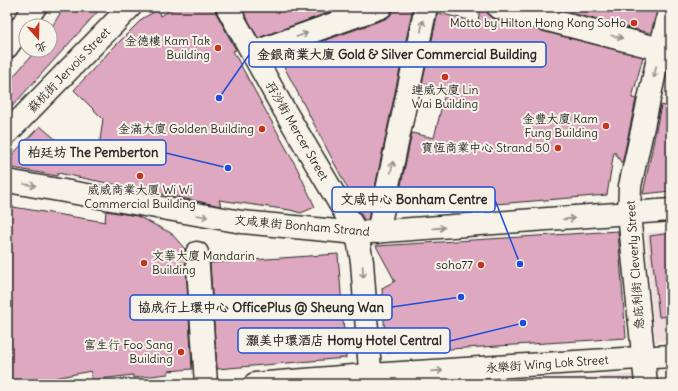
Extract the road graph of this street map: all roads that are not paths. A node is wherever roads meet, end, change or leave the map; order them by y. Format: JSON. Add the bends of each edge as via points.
{"nodes":[{"id":1,"x":34,"y":7,"type":"edge"},
{"id":2,"x":130,"y":7,"type":"edge"},
{"id":3,"x":227,"y":7,"type":"edge"},
{"id":4,"x":381,"y":7,"type":"edge"},
{"id":5,"x":426,"y":7,"type":"edge"},
{"id":6,"x":498,"y":7,"type":"edge"},
{"id":7,"x":671,"y":7,"type":"edge"},
{"id":8,"x":7,"y":47,"type":"edge"},
{"id":9,"x":660,"y":48,"type":"junction"},
{"id":10,"x":252,"y":52,"type":"junction"},
{"id":11,"x":7,"y":133,"type":"edge"},
{"id":12,"x":7,"y":181,"type":"edge"},
{"id":13,"x":671,"y":210,"type":"edge"},
{"id":14,"x":629,"y":214,"type":"junction"},
{"id":15,"x":367,"y":233,"type":"junction"},
{"id":16,"x":197,"y":253,"type":"dead end"},
{"id":17,"x":671,"y":356,"type":"edge"},
{"id":18,"x":644,"y":358,"type":"junction"},
{"id":19,"x":371,"y":380,"type":"edge"},
{"id":20,"x":206,"y":384,"type":"edge"},
{"id":21,"x":255,"y":384,"type":"edge"},
{"id":22,"x":646,"y":384,"type":"edge"}],
"edges":[{"from":1,"to":8,"type":"street"},
{"from":2,"to":11,"type":"street","name":"蘇杭街 Jervois Street"},
{"from":3,"to":10,"type":"street","name":"孖沙街 Mercer Street"},
{"from":10,"to":4,"type":"street","one_way":true},
{"from":15,"to":5,"type":"street","one_way":true},
{"from":6,"to":9,"type":"street","one_way":true},
{"from":7,"to":9,"type":"street","name":"急庇利街 Cleverly Street"},
{"from":9,"to":14,"type":"street","name":"急庇利街 Cleverly Street","one_way":true,"via":[[630,186]]},
{"from":10,"to":15,"type":"street","name":"孖沙街 Mercer Street"},
{"from":12,"to":15,"type":"street","name":"文咸東街 Bonham Strand","one_way":true,"via":[[242,222]]},
{"from":13,"to":14,"type":"street","name":"文咸東街 Bonham Strand"},
{"from":15,"to":14,"type":"street","name":"文咸東街 Bonham Strand","one_way":true},
{"from":14,"to":18,"type":"street","name":"急庇利街 Cleverly Street"},
{"from":15,"to":19,"type":"street","one_way":true,"via":[[362,262]]},
{"from":16,"to":20,"type":"street"},
{"from":17,"to":18,"type":"street","name":"永樂街 Wing Lok Street"},
{"from":19,"to":18,"type":"street","name":"永樂街 Wing Lok Street","one_way":true},
{"from":18,"to":22,"type":"street","name":"急庇利街 Cleverly Street"},
{"from":19,"to":21,"type":"street","name":"永樂街 Wing Lok Street"}]}
